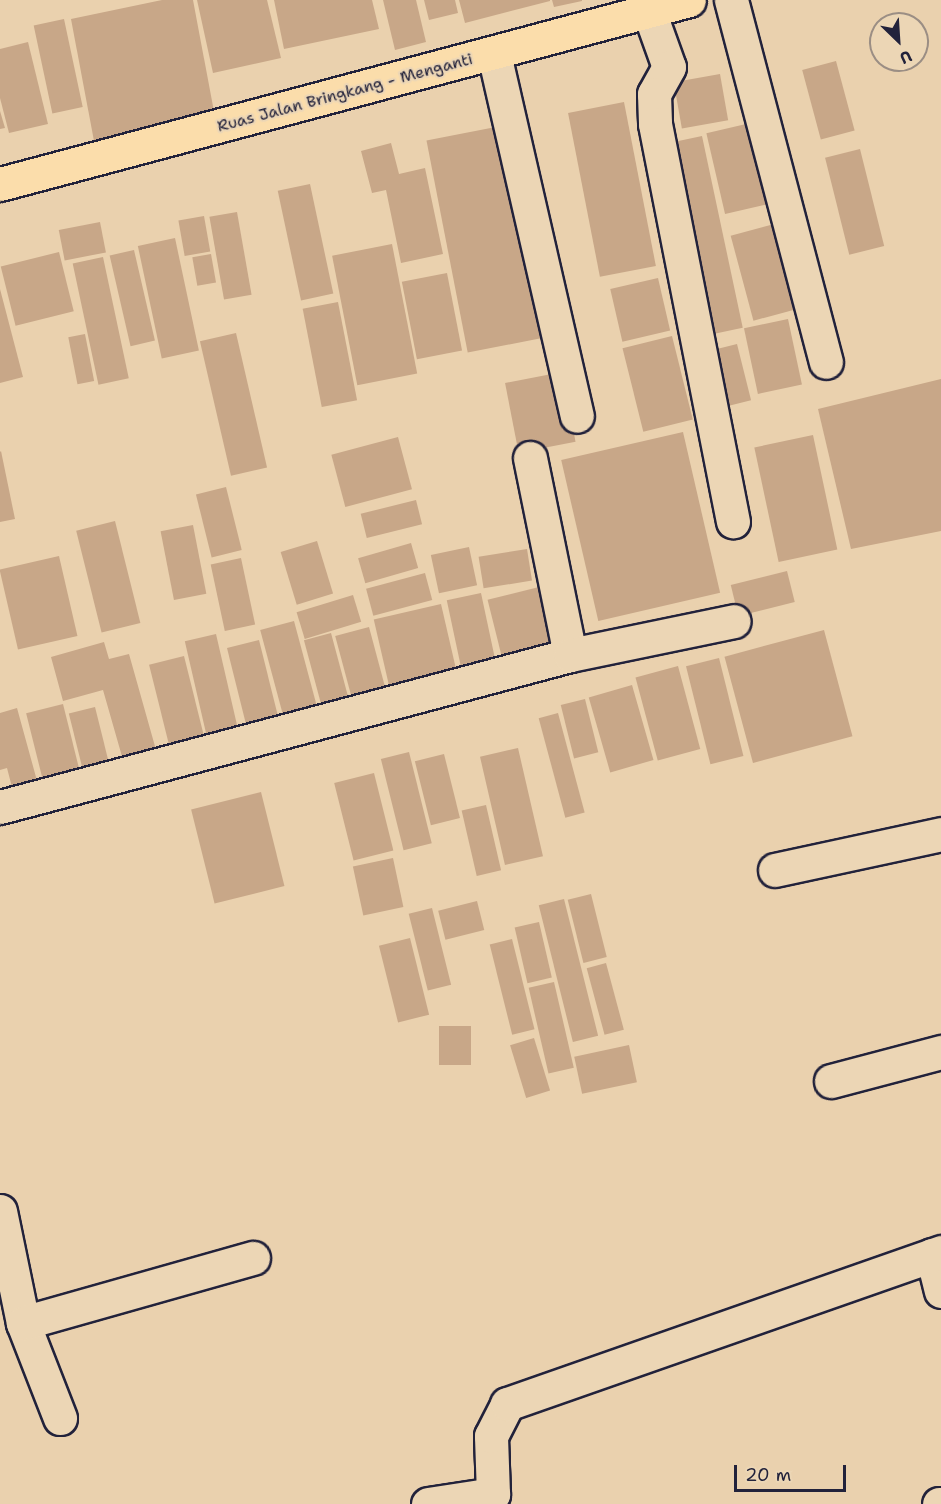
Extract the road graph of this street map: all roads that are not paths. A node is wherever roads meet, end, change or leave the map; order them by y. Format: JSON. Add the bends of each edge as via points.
{"nodes":[{"id":1,"x":689,"y":0,"type":"edge"},
{"id":2,"x":731,"y":0,"type":"edge"},
{"id":3,"x":650,"y":14,"type":"junction"},
{"id":4,"x":494,"y":54,"type":"junction"},
{"id":5,"x":0,"y":184,"type":"edge"},
{"id":6,"x":826,"y":362,"type":"dead end"},
{"id":7,"x":577,"y":416,"type":"dead end"},
{"id":8,"x":530,"y":458,"type":"dead end"},
{"id":9,"x":734,"y":521,"type":"dead end"},
{"id":10,"x":734,"y":621,"type":"dead end"},
{"id":11,"x":570,"y":655,"type":"junction"},
{"id":12,"x":0,"y":807,"type":"edge"},
{"id":13,"x":941,"y":834,"type":"edge"},
{"id":14,"x":775,"y":870,"type":"dead end"},
{"id":15,"x":941,"y":1052,"type":"edge"},
{"id":16,"x":831,"y":1081,"type":"dead end"},
{"id":17,"x":0,"y":1210,"type":"edge"},
{"id":18,"x":936,"y":1253,"type":"edge"},
{"id":19,"x":253,"y":1258,"type":"dead end"},
{"id":20,"x":941,"y":1291,"type":"edge"},
{"id":21,"x":23,"y":1323,"type":"junction"},
{"id":22,"x":60,"y":1418,"type":"dead end"},
{"id":23,"x":495,"y":1499,"type":"edge"},
{"id":24,"x":428,"y":1504,"type":"edge"}],
"edges":[{"from":1,"to":3,"type":"main road","name":"Ruas Jalan Bringkang - Menganti"},
{"from":2,"to":6,"type":"street"},
{"from":3,"to":4,"type":"main road","name":"Ruas Jalan Bringkang - Menganti"},
{"from":3,"to":9,"type":"street","via":[[669,66],[654,94],[655,124]]},
{"from":4,"to":5,"type":"main road","name":"Ruas Jalan Bringkang - Menganti"},
{"from":4,"to":7,"type":"street"},
{"from":8,"to":11,"type":"street"},
{"from":10,"to":11,"type":"street"},
{"from":11,"to":12,"type":"street"},
{"from":13,"to":14,"type":"street"},
{"from":15,"to":16,"type":"street"},
{"from":17,"to":21,"type":"street"},
{"from":18,"to":20,"type":"street"},
{"from":18,"to":23,"type":"street","via":[[507,1404],[491,1436]]},
{"from":19,"to":21,"type":"street"},
{"from":21,"to":22,"type":"street"},
{"from":23,"to":24,"type":"street"}]}
